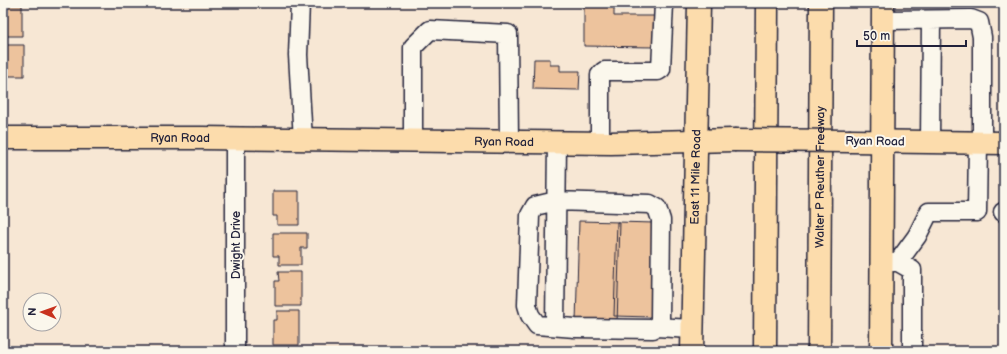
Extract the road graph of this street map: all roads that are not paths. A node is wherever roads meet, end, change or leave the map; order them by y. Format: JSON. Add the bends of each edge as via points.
{"nodes":[{"id":1,"x":300,"y":3,"type":"edge"},
{"id":2,"x":664,"y":3,"type":"edge"},
{"id":3,"x":699,"y":3,"type":"edge"},
{"id":4,"x":767,"y":3,"type":"edge"},
{"id":5,"x":821,"y":3,"type":"edge"},
{"id":6,"x":883,"y":11,"type":"edge"},
{"id":7,"x":931,"y":20,"type":"junction"},
{"id":8,"x":3,"y":138,"type":"edge"},
{"id":9,"x":235,"y":138,"type":"junction"},
{"id":10,"x":303,"y":140,"type":"junction"},
{"id":11,"x":696,"y":140,"type":"junction"},
{"id":12,"x":413,"y":141,"type":"junction"},
{"id":13,"x":882,"y":141,"type":"junction"},
{"id":14,"x":509,"y":142,"type":"junction"},
{"id":15,"x":557,"y":142,"type":"junction"},
{"id":16,"x":600,"y":142,"type":"junction"},
{"id":17,"x":930,"y":142,"type":"junction"},
{"id":18,"x":980,"y":143,"type":"junction"},
{"id":19,"x":1004,"y":143,"type":"edge"},
{"id":20,"x":556,"y":201,"type":"junction"},
{"id":21,"x":890,"y":262,"type":"junction"},
{"id":22,"x":555,"y":326,"type":"junction"},
{"id":23,"x":656,"y":327,"type":"junction"},
{"id":24,"x":692,"y":329,"type":"junction"},
{"id":25,"x":235,"y":351,"type":"edge"},
{"id":26,"x":692,"y":351,"type":"edge"},
{"id":27,"x":765,"y":351,"type":"edge"},
{"id":28,"x":819,"y":351,"type":"edge"},
{"id":29,"x":881,"y":351,"type":"edge"},
{"id":30,"x":912,"y":351,"type":"edge"}],
"edges":[{"from":1,"to":10,"type":"street","via":[[298,55]]},
{"from":2,"to":16,"type":"street","via":[[661,69],[604,71],[600,75]]},
{"from":3,"to":11,"type":"main road","name":"East 11 Mile Road"},
{"from":4,"to":27,"type":"main road"},
{"from":5,"to":28,"type":"main road","name":"Walter P Reuther Freeway"},
{"from":6,"to":7,"type":"street"},
{"from":6,"to":13,"type":"main road"},
{"from":7,"to":17,"type":"street"},
{"from":7,"to":18,"type":"street","via":[[971,19],[979,22],[982,37]]},
{"from":8,"to":9,"type":"main road","name":"Ryan Road"},
{"from":9,"to":10,"type":"main road","name":"Ryan Road"},
{"from":9,"to":25,"type":"street","name":"Dwight Drive"},
{"from":10,"to":12,"type":"main road","name":"Ryan Road"},
{"from":11,"to":13,"type":"main road","name":"Ryan Road","bridge":true},
{"from":11,"to":16,"type":"main road","name":"Ryan Road"},
{"from":11,"to":24,"type":"main road","name":"East 11 Mile Road"},
{"from":12,"to":14,"type":"main road","name":"Ryan Road"},
{"from":12,"to":14,"type":"street","via":[[414,47],[430,30],[508,34]]},
{"from":13,"to":17,"type":"main road","name":"Ryan Road"},
{"from":13,"to":21,"type":"main road"},
{"from":14,"to":15,"type":"main road","name":"Ryan Road"},
{"from":15,"to":16,"type":"main road","name":"Ryan Road"},
{"from":15,"to":20,"type":"street"},
{"from":17,"to":18,"type":"main road","name":"Ryan Road"},
{"from":18,"to":19,"type":"main road","name":"Ryan Road"},
{"from":18,"to":21,"type":"street","via":[[977,212],[930,212],[917,236]]},
{"from":20,"to":22,"type":"street"},
{"from":20,"to":22,"type":"street","via":[[535,206],[530,215],[527,305],[537,325]]},
{"from":20,"to":23,"type":"street","via":[[650,204],[657,208],[661,228],[660,321]]},
{"from":21,"to":29,"type":"main road"},
{"from":21,"to":30,"type":"street","via":[[912,270]]},
{"from":22,"to":23,"type":"street","via":[[624,329]]},
{"from":23,"to":24,"type":"street"},
{"from":24,"to":26,"type":"main road","name":"East 11 Mile Road"}]}
